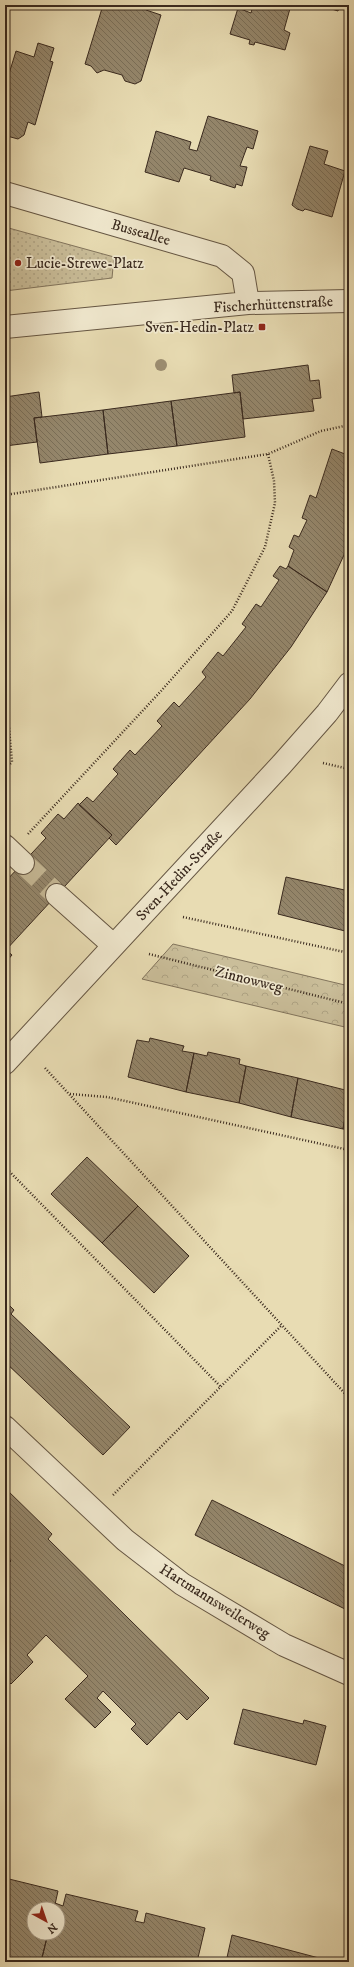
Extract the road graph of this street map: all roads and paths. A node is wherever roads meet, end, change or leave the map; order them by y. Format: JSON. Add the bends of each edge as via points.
{"nodes":[{"id":1,"x":5,"y":193,"type":"edge"},
{"id":2,"x":349,"y":301,"type":"edge"},
{"id":3,"x":248,"y":303,"type":"junction"},
{"id":4,"x":5,"y":327,"type":"edge"},
{"id":5,"x":349,"y":425,"type":"edge"},
{"id":6,"x":268,"y":454,"type":"junction"},
{"id":7,"x":5,"y":495,"type":"edge"},
{"id":8,"x":5,"y":684,"type":"edge"},
{"id":9,"x":349,"y":684,"type":"edge"},
{"id":10,"x":323,"y":763,"type":"dead end"},
{"id":11,"x":5,"y":769,"type":"edge"},
{"id":12,"x":349,"y":769,"type":"edge"},
{"id":13,"x":13,"y":854,"type":"edge"},
{"id":14,"x":56,"y":895,"type":"tunnel mouth"},
{"id":15,"x":183,"y":917,"type":"dead end"},
{"id":16,"x":113,"y":945,"type":"junction"},
{"id":17,"x":349,"y":953,"type":"edge"},
{"id":18,"x":149,"y":954,"type":"dead end"},
{"id":19,"x":349,"y":1004,"type":"edge"},
{"id":20,"x":5,"y":1063,"type":"edge"},
{"id":21,"x":44,"y":1068,"type":"dead end"},
{"id":22,"x":70,"y":1094,"type":"junction"},
{"id":23,"x":349,"y":1150,"type":"edge"},
{"id":24,"x":5,"y":1167,"type":"edge"},
{"id":25,"x":282,"y":1325,"type":"junction"},
{"id":26,"x":221,"y":1387,"type":"junction"},
{"id":27,"x":349,"y":1398,"type":"edge"},
{"id":28,"x":5,"y":1427,"type":"edge"},
{"id":29,"x":111,"y":1497,"type":"dead end"},
{"id":30,"x":349,"y":1674,"type":"edge"}],
"edges":[{"from":1,"to":3,"type":"street","name":"Busseallee","via":[[222,256],[243,273]]},
{"from":2,"to":3,"type":"street","name":"Fischerhüttenstraße"},
{"from":3,"to":4,"type":"street","name":"Fischerhüttenstraße"},
{"from":5,"to":6,"type":"path","via":[[321,431]]},
{"from":6,"to":7,"type":"path"},
{"from":6,"to":13,"type":"path","via":[[274,481],[275,502],[265,547],[232,611]]},
{"from":8,"to":11,"type":"path","via":[[12,762]]},
{"from":9,"to":16,"type":"street","name":"Sven-Hedin-Straße","via":[[282,764]]},
{"from":10,"to":12,"type":"path"},
{"from":14,"to":16,"type":"street"},
{"from":15,"to":17,"type":"path"},
{"from":16,"to":20,"type":"street","name":"Sven-Hedin-Straße"},
{"from":18,"to":19,"type":"path","name":"Zinnowweg"},
{"from":21,"to":22,"type":"path"},
{"from":22,"to":23,"type":"path","via":[[107,1097]]},
{"from":22,"to":25,"type":"path"},
{"from":24,"to":26,"type":"path"},
{"from":25,"to":26,"type":"path"},
{"from":25,"to":27,"type":"path"},
{"from":26,"to":29,"type":"path"},
{"from":28,"to":30,"type":"street","name":"Hartmannsweilerweg","via":[[125,1540],[182,1584],[284,1645]]}]}
